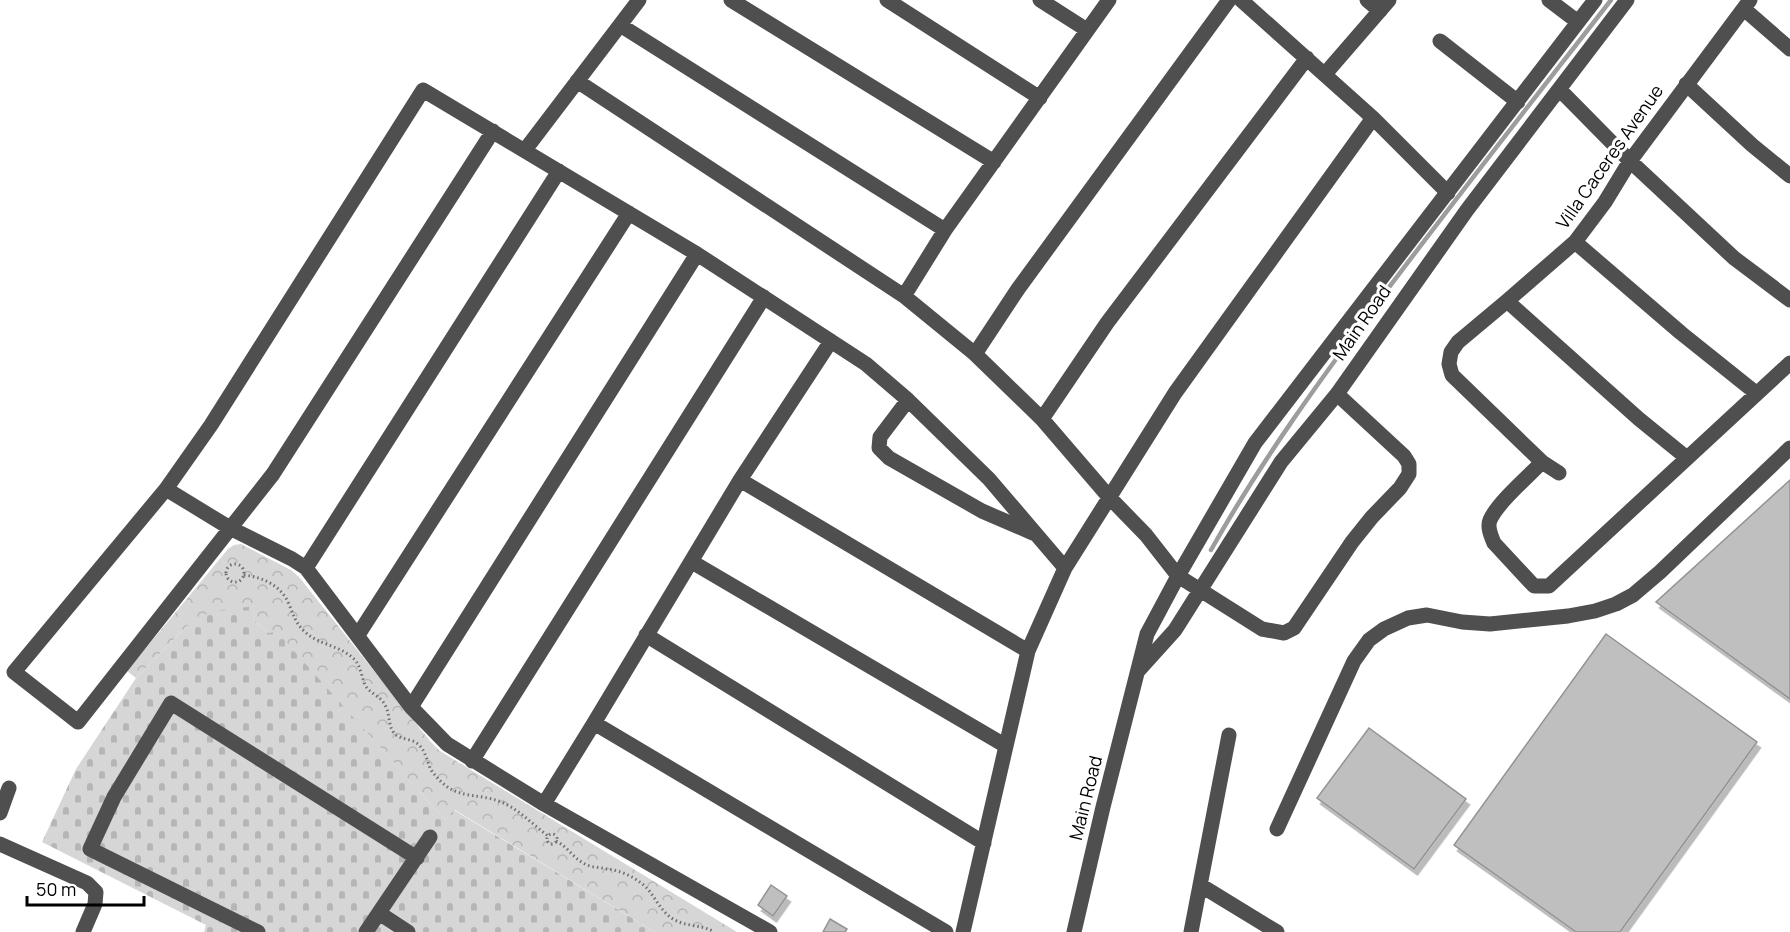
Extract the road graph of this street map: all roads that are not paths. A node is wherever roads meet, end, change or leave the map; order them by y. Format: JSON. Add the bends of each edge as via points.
{"nodes":[{"id":1,"x":639,"y":0,"type":"edge"},
{"id":2,"x":731,"y":0,"type":"edge"},
{"id":3,"x":887,"y":0,"type":"edge"},
{"id":4,"x":1040,"y":0,"type":"edge"},
{"id":5,"x":1109,"y":0,"type":"edge"},
{"id":6,"x":1230,"y":0,"type":"edge"},
{"id":7,"x":1240,"y":0,"type":"edge"},
{"id":8,"x":1367,"y":0,"type":"edge"},
{"id":9,"x":1549,"y":0,"type":"edge"},
{"id":10,"x":1595,"y":0,"type":"edge"},
{"id":11,"x":1627,"y":0,"type":"edge"},
{"id":12,"x":1747,"y":4,"type":"edge"},
{"id":13,"x":1384,"y":6,"type":"edge"},
{"id":14,"x":1578,"y":22,"type":"junction"},
{"id":15,"x":620,"y":26,"type":"junction"},
{"id":16,"x":1087,"y":30,"type":"junction"},
{"id":17,"x":1440,"y":41,"type":"dead end"},
{"id":18,"x":1790,"y":49,"type":"edge"},
{"id":19,"x":1307,"y":58,"type":"junction"},
{"id":20,"x":1325,"y":74,"type":"junction"},
{"id":21,"x":577,"y":81,"type":"junction"},
{"id":22,"x":1686,"y":84,"type":"junction"},
{"id":23,"x":1559,"y":89,"type":"junction"},
{"id":24,"x":1040,"y":98,"type":"junction"},
{"id":25,"x":1518,"y":102,"type":"junction"},
{"id":26,"x":1373,"y":118,"type":"junction"},
{"id":27,"x":493,"y":131,"type":"junction"},
{"id":28,"x":525,"y":150,"type":"junction"},
{"id":29,"x":1630,"y":161,"type":"junction"},
{"id":30,"x":994,"y":162,"type":"junction"},
{"id":31,"x":559,"y":171,"type":"junction"},
{"id":32,"x":1790,"y":176,"type":"edge"},
{"id":33,"x":1448,"y":193,"type":"junction"},
{"id":34,"x":629,"y":213,"type":"junction"},
{"id":35,"x":945,"y":231,"type":"junction"},
{"id":36,"x":1575,"y":242,"type":"junction"},
{"id":37,"x":697,"y":254,"type":"junction"},
{"id":38,"x":904,"y":296,"type":"junction"},
{"id":39,"x":764,"y":297,"type":"junction"},
{"id":40,"x":1790,"y":300,"type":"edge"},
{"id":41,"x":1507,"y":301,"type":"junction"},
{"id":42,"x":831,"y":341,"type":"junction"},
{"id":43,"x":975,"y":354,"type":"junction"},
{"id":44,"x":1790,"y":363,"type":"edge"},
{"id":45,"x":1756,"y":393,"type":"junction"},
{"id":46,"x":1337,"y":394,"type":"junction"},
{"id":47,"x":908,"y":400,"type":"junction"},
{"id":48,"x":1042,"y":419,"type":"junction"},
{"id":49,"x":1790,"y":448,"type":"edge"},
{"id":50,"x":1687,"y":458,"type":"junction"},
{"id":51,"x":1542,"y":462,"type":"junction"},
{"id":52,"x":1559,"y":473,"type":"dead end"},
{"id":53,"x":740,"y":480,"type":"junction"},
{"id":54,"x":166,"y":489,"type":"junction"},
{"id":55,"x":1109,"y":497,"type":"junction"},
{"id":56,"x":230,"y":528,"type":"junction"},
{"id":57,"x":1035,"y":534,"type":"junction"},
{"id":58,"x":692,"y":562,"type":"junction"},
{"id":59,"x":306,"y":568,"type":"junction"},
{"id":60,"x":1065,"y":568,"type":"junction"},
{"id":61,"x":1178,"y":576,"type":"junction"},
{"id":62,"x":1201,"y":591,"type":"junction"},
{"id":63,"x":358,"y":635,"type":"junction"},
{"id":64,"x":646,"y":635,"type":"junction"},
{"id":65,"x":1028,"y":651,"type":"junction"},
{"id":66,"x":1136,"y":673,"type":"junction"},
{"id":67,"x":411,"y":707,"type":"junction"},
{"id":68,"x":594,"y":723,"type":"junction"},
{"id":69,"x":1229,"y":735,"type":"dead end"},
{"id":70,"x":1006,"y":746,"type":"junction"},
{"id":71,"x":472,"y":761,"type":"junction"},
{"id":72,"x":9,"y":788,"type":"dead end"},
{"id":73,"x":544,"y":804,"type":"junction"},
{"id":74,"x":0,"y":813,"type":"edge"},
{"id":75,"x":1277,"y":829,"type":"dead end"},
{"id":76,"x":430,"y":837,"type":"dead end"},
{"id":77,"x":0,"y":843,"type":"edge"},
{"id":78,"x":984,"y":843,"type":"junction"},
{"id":79,"x":417,"y":858,"type":"junction"},
{"id":80,"x":1200,"y":885,"type":"junction"},
{"id":81,"x":379,"y":913,"type":"junction"},
{"id":82,"x":83,"y":932,"type":"edge"},
{"id":83,"x":258,"y":932,"type":"edge"},
{"id":84,"x":366,"y":932,"type":"edge"},
{"id":85,"x":408,"y":932,"type":"edge"},
{"id":86,"x":770,"y":932,"type":"edge"},
{"id":87,"x":946,"y":932,"type":"edge"},
{"id":88,"x":963,"y":932,"type":"edge"},
{"id":89,"x":1074,"y":932,"type":"edge"},
{"id":90,"x":1191,"y":932,"type":"edge"},
{"id":91,"x":1277,"y":932,"type":"edge"}],
"edges":[{"from":1,"to":15,"type":"street"},
{"from":2,"to":30,"type":"street"},
{"from":3,"to":24,"type":"street"},
{"from":4,"to":16,"type":"street"},
{"from":5,"to":16,"type":"street"},
{"from":6,"to":43,"type":"street"},
{"from":7,"to":19,"type":"street"},
{"from":8,"to":13,"type":"street"},
{"from":9,"to":14,"type":"street"},
{"from":10,"to":14,"type":"street","name":"Main Road"},
{"from":11,"to":23,"type":"street","name":"Main Road"},
{"from":12,"to":18,"type":"street"},
{"from":12,"to":22,"type":"street","name":"Villa Caceres Avenue"},
{"from":13,"to":20,"type":"street"},
{"from":14,"to":25,"type":"street","name":"Main Road"},
{"from":15,"to":21,"type":"street"},
{"from":15,"to":35,"type":"street"},
{"from":16,"to":24,"type":"street"},
{"from":17,"to":25,"type":"street"},
{"from":19,"to":20,"type":"street"},
{"from":19,"to":48,"type":"street","via":[[1107,323]]},
{"from":20,"to":26,"type":"street"},
{"from":21,"to":28,"type":"street"},
{"from":21,"to":38,"type":"street"},
{"from":22,"to":29,"type":"street","name":"Villa Caceres Avenue"},
{"from":22,"to":32,"type":"street"},
{"from":23,"to":29,"type":"street"},
{"from":23,"to":46,"type":"street","name":"Main Road","via":[[1467,210]]},
{"from":24,"to":30,"type":"street"},
{"from":25,"to":33,"type":"street","name":"Main Road"},
{"from":26,"to":33,"type":"street"},
{"from":26,"to":55,"type":"street","via":[[1175,393]]},
{"from":27,"to":28,"type":"street"},
{"from":27,"to":54,"type":"street","via":[[423,90],[211,425]]},
{"from":27,"to":56,"type":"street","via":[[273,474]]},
{"from":28,"to":31,"type":"street"},
{"from":29,"to":36,"type":"street","name":"Villa Caceres Avenue"},
{"from":29,"to":40,"type":"street","via":[[1734,258]]},
{"from":30,"to":35,"type":"street"},
{"from":31,"to":34,"type":"street"},
{"from":31,"to":59,"type":"street"},
{"from":33,"to":61,"type":"street","name":"Main Road","via":[[1256,443]]},
{"from":34,"to":37,"type":"street"},
{"from":34,"to":63,"type":"street"},
{"from":35,"to":38,"type":"street"},
{"from":36,"to":41,"type":"street","name":"Villa Caceres Avenue"},
{"from":36,"to":45,"type":"street"},
{"from":37,"to":39,"type":"street"},
{"from":37,"to":67,"type":"street"},
{"from":38,"to":43,"type":"street"},
{"from":39,"to":42,"type":"street"},
{"from":39,"to":71,"type":"street"},
{"from":41,"to":50,"type":"street"},
{"from":41,"to":51,"type":"street","name":"Villa Caceres Avenue","via":[[1458,342],[1449,364],[1452,375]]},
{"from":42,"to":47,"type":"street","via":[[866,364]]},
{"from":42,"to":53,"type":"street"},
{"from":43,"to":48,"type":"street"},
{"from":44,"to":45,"type":"street"},
{"from":45,"to":50,"type":"street"},
{"from":46,"to":62,"type":"street","name":"Main Road","via":[[1281,462]]},
{"from":46,"to":62,"type":"street","via":[[1404,456],[1409,474],[1400,488],[1352,542],[1294,628],[1284,633],[1262,629]]},
{"from":47,"to":57,"type":"street","via":[[989,479]]},
{"from":47,"to":57,"type":"street","via":[[880,437],[879,448],[889,458],[982,511]]},
{"from":48,"to":55,"type":"street"},
{"from":49,"to":75,"type":"street","via":[[1660,572],[1616,604],[1568,616],[1490,624],[1427,615],[1408,618],[1369,640],[1354,661]]},
{"from":50,"to":51,"type":"street","via":[[1549,586],[1534,586],[1494,543],[1489,522]]},
{"from":51,"to":52,"type":"street","name":"Villa Caceres Avenue"},
{"from":53,"to":58,"type":"street"},
{"from":53,"to":65,"type":"street"},
{"from":54,"to":56,"type":"street"},
{"from":54,"to":56,"type":"street","via":[[14,672],[78,722]]},
{"from":55,"to":60,"type":"street"},
{"from":55,"to":61,"type":"street"},
{"from":56,"to":59,"type":"street"},
{"from":57,"to":60,"type":"street"},
{"from":58,"to":64,"type":"street"},
{"from":58,"to":70,"type":"street"},
{"from":59,"to":63,"type":"street"},
{"from":60,"to":65,"type":"street"},
{"from":61,"to":62,"type":"street"},
{"from":61,"to":66,"type":"street","name":"Main Road","via":[[1147,634]]},
{"from":62,"to":66,"type":"street","name":"Main Road","via":[[1175,630]]},
{"from":63,"to":67,"type":"street"},
{"from":64,"to":68,"type":"street"},
{"from":64,"to":78,"type":"street"},
{"from":65,"to":70,"type":"street"},
{"from":66,"to":89,"type":"street","name":"Main Road"},
{"from":67,"to":71,"type":"street","via":[[447,744]]},
{"from":68,"to":73,"type":"street"},
{"from":68,"to":87,"type":"street"},
{"from":69,"to":80,"type":"street"},
{"from":70,"to":78,"type":"street"},
{"from":71,"to":73,"type":"street"},
{"from":72,"to":74,"type":"street"},
{"from":73,"to":86,"type":"street"},
{"from":76,"to":79,"type":"street"},
{"from":77,"to":82,"type":"street","via":[[87,884],[96,892]]},
{"from":78,"to":88,"type":"street"},
{"from":79,"to":81,"type":"street"},
{"from":79,"to":83,"type":"street","via":[[171,703],[114,797],[90,849]]},
{"from":80,"to":90,"type":"street"},
{"from":80,"to":91,"type":"street"},
{"from":81,"to":84,"type":"street"},
{"from":81,"to":85,"type":"street"}]}
